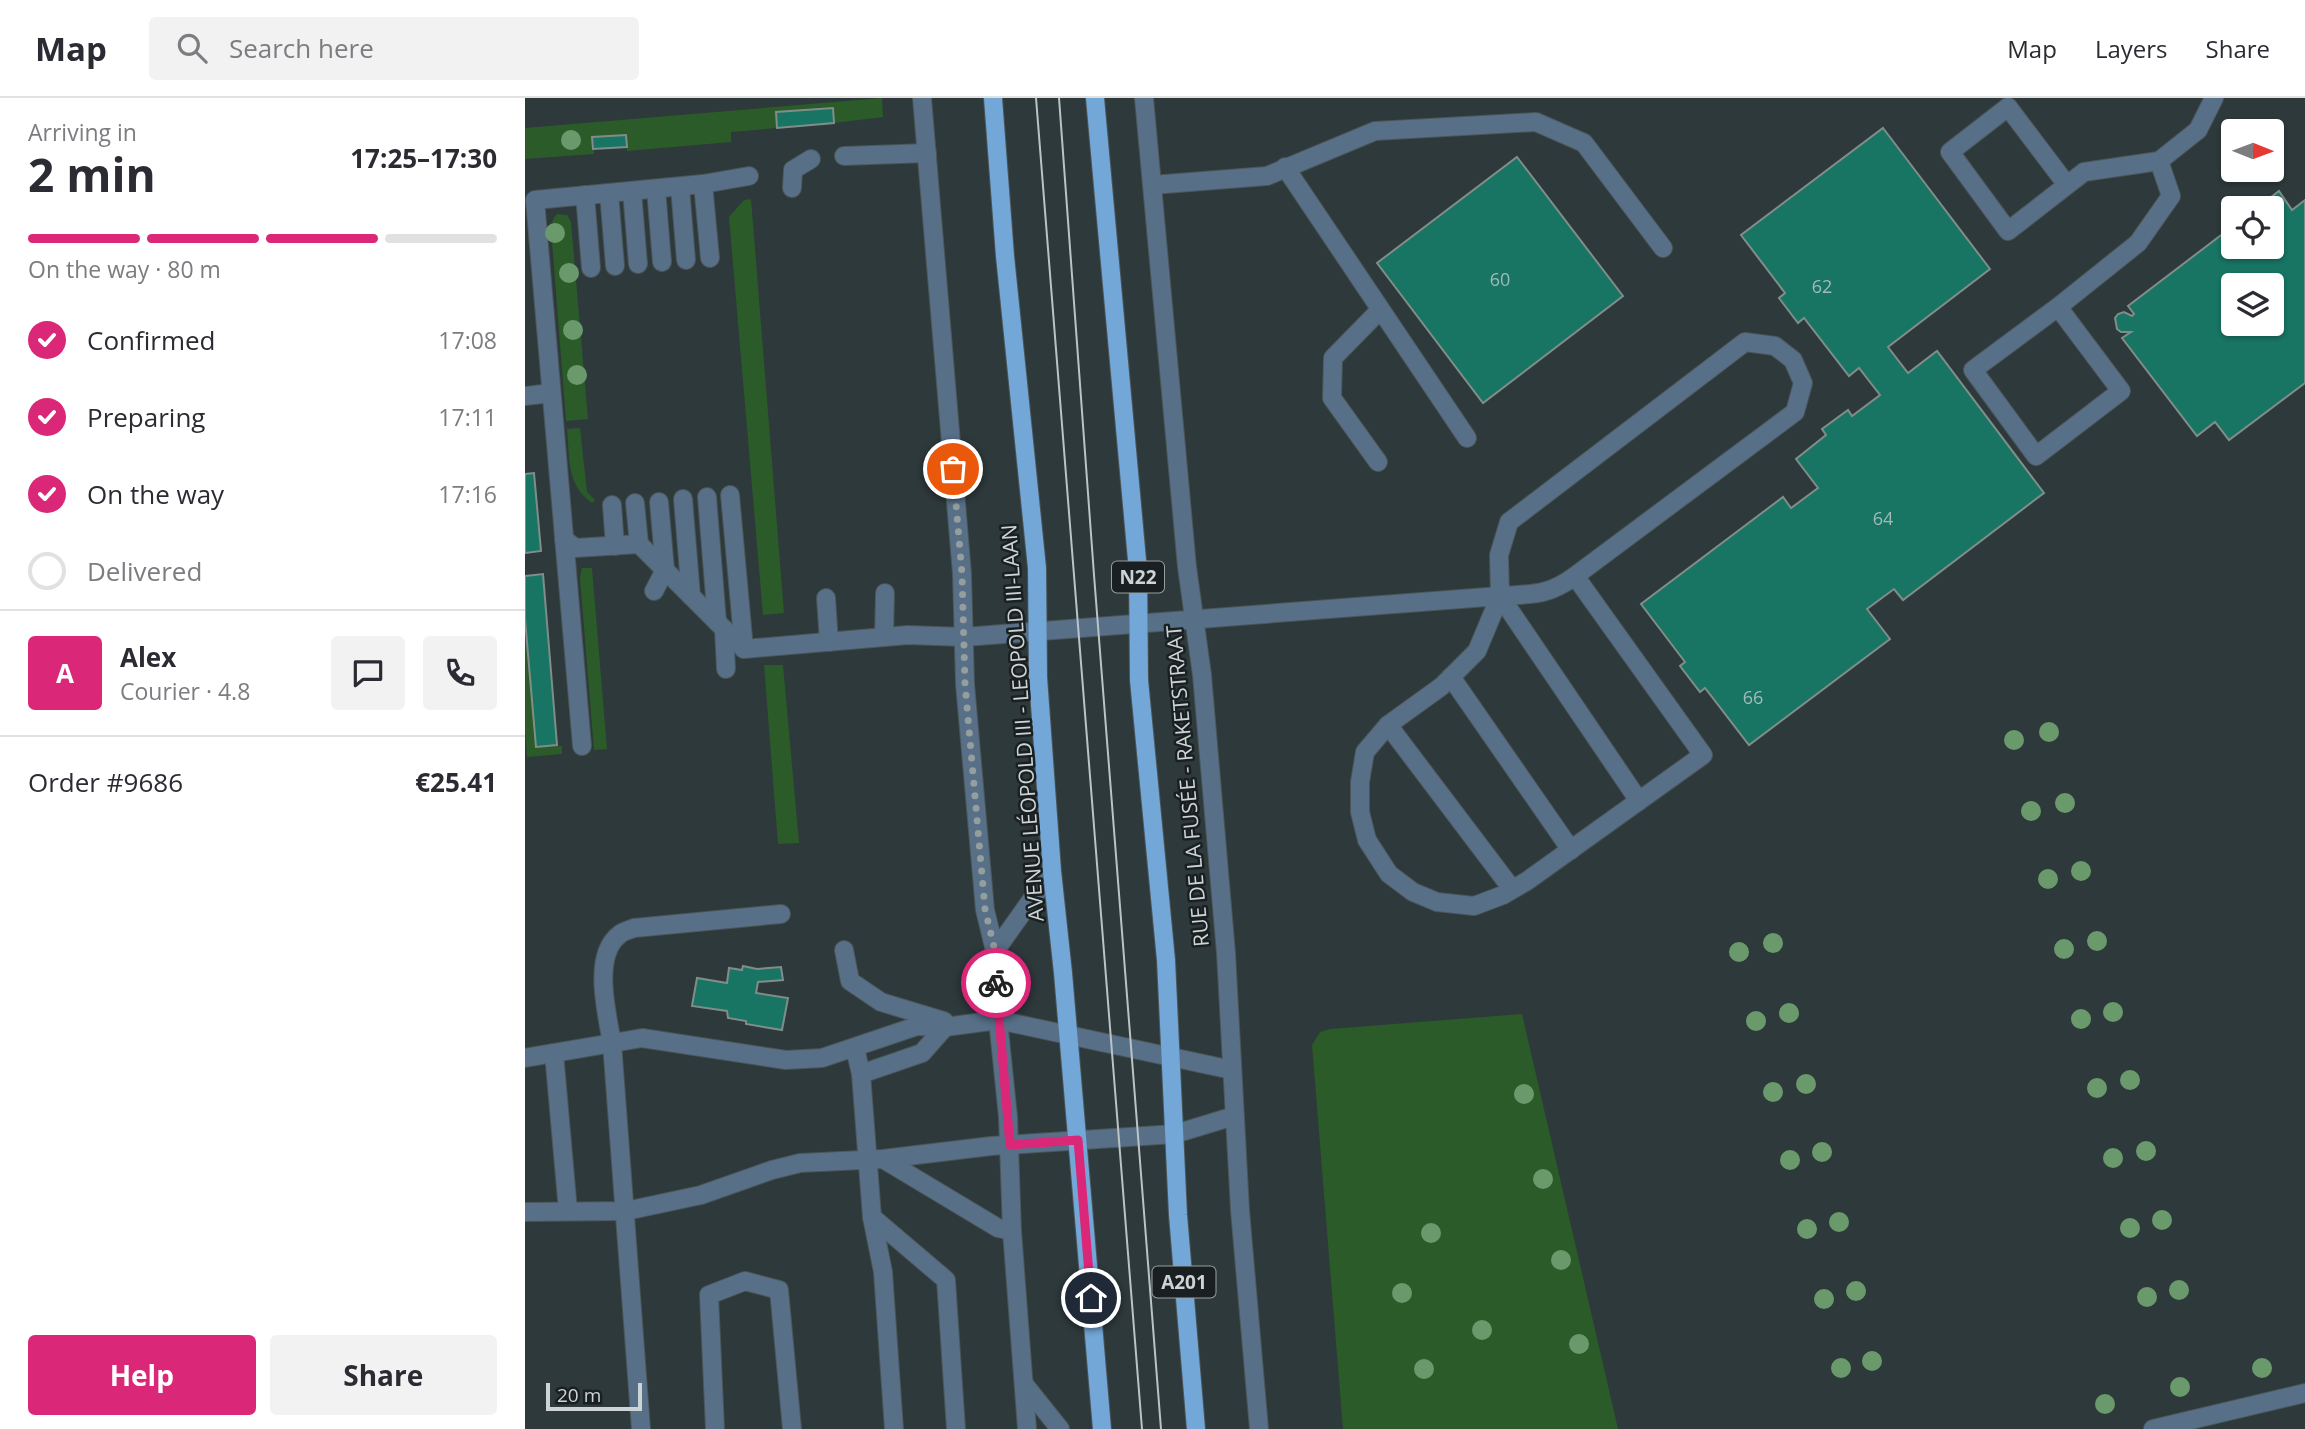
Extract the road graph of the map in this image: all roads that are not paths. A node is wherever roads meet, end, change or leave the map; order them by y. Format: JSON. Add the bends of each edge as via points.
{"nodes":[{"id":1,"x":922,"y":98,"type":"edge"},
{"id":2,"x":993,"y":98,"type":"edge"},
{"id":3,"x":1095,"y":98,"type":"edge"},
{"id":4,"x":1143,"y":98,"type":"edge"},
{"id":5,"x":2214,"y":98,"type":"edge"},
{"id":6,"x":927,"y":153,"type":"junction"},
{"id":7,"x":844,"y":156,"type":"dead end"},
{"id":8,"x":811,"y":159,"type":"dead end"},
{"id":9,"x":2159,"y":161,"type":"junction"},
{"id":10,"x":1286,"y":167,"type":"junction"},
{"id":11,"x":749,"y":176,"type":"dead end"},
{"id":12,"x":703,"y":184,"type":"junction"},
{"id":13,"x":2067,"y":185,"type":"junction"},
{"id":14,"x":1152,"y":186,"type":"junction"},
{"id":15,"x":680,"y":187,"type":"junction"},
{"id":16,"x":792,"y":188,"type":"dead end"},
{"id":17,"x":656,"y":189,"type":"junction"},
{"id":18,"x":632,"y":191,"type":"junction"},
{"id":19,"x":530,"y":193,"type":"edge"},
{"id":20,"x":609,"y":193,"type":"junction"},
{"id":21,"x":585,"y":195,"type":"junction"},
{"id":22,"x":1663,"y":248,"type":"dead end"},
{"id":23,"x":710,"y":258,"type":"dead end"},
{"id":24,"x":686,"y":260,"type":"dead end"},
{"id":25,"x":662,"y":262,"type":"dead end"},
{"id":26,"x":638,"y":264,"type":"dead end"},
{"id":27,"x":615,"y":266,"type":"dead end"},
{"id":28,"x":591,"y":268,"type":"dead end"},
{"id":29,"x":2058,"y":307,"type":"junction"},
{"id":30,"x":1380,"y":310,"type":"junction"},
{"id":31,"x":551,"y":393,"type":"junction"},
{"id":32,"x":525,"y":396,"type":"edge"},
{"id":33,"x":1467,"y":438,"type":"dead end"},
{"id":34,"x":1378,"y":462,"type":"dead end"},
{"id":35,"x":730,"y":495,"type":"dead end"},
{"id":36,"x":706,"y":497,"type":"dead end"},
{"id":37,"x":683,"y":499,"type":"dead end"},
{"id":38,"x":659,"y":502,"type":"dead end"},
{"id":39,"x":635,"y":503,"type":"dead end"},
{"id":40,"x":612,"y":505,"type":"dead end"},
{"id":41,"x":564,"y":538,"type":"junction"},
{"id":42,"x":639,"y":544,"type":"junction"},
{"id":43,"x":615,"y":547,"type":"junction"},
{"id":44,"x":665,"y":570,"type":"junction"},
{"id":45,"x":1575,"y":576,"type":"junction"},
{"id":46,"x":655,"y":590,"type":"dead end"},
{"id":47,"x":885,"y":593,"type":"dead end"},
{"id":48,"x":691,"y":596,"type":"junction"},
{"id":49,"x":1500,"y":596,"type":"junction"},
{"id":50,"x":826,"y":598,"type":"dead end"},
{"id":51,"x":1194,"y":619,"type":"junction"},
{"id":52,"x":1138,"y":623,"type":"junction"},
{"id":53,"x":721,"y":625,"type":"junction"},
{"id":54,"x":1038,"y":631,"type":"junction"},
{"id":55,"x":884,"y":637,"type":"junction"},
{"id":56,"x":964,"y":637,"type":"junction"},
{"id":57,"x":829,"y":642,"type":"junction"},
{"id":58,"x":744,"y":649,"type":"junction"},
{"id":59,"x":726,"y":669,"type":"dead end"},
{"id":60,"x":1451,"y":677,"type":"junction"},
{"id":61,"x":1388,"y":725,"type":"junction"},
{"id":62,"x":582,"y":746,"type":"dead end"},
{"id":63,"x":1639,"y":801,"type":"junction"},
{"id":64,"x":1570,"y":850,"type":"junction"},
{"id":65,"x":1052,"y":871,"type":"junction"},
{"id":66,"x":1513,"y":890,"type":"junction"},
{"id":67,"x":781,"y":914,"type":"dead end"},
{"id":68,"x":844,"y":950,"type":"dead end"},
{"id":69,"x":995,"y":951,"type":"junction"},
{"id":70,"x":998,"y":1020,"type":"junction"},
{"id":71,"x":950,"y":1026,"type":"junction"},
{"id":72,"x":1069,"y":1035,"type":"junction"},
{"id":73,"x":612,"y":1043,"type":"junction"},
{"id":74,"x":855,"y":1048,"type":"junction"},
{"id":75,"x":554,"y":1053,"type":"junction"},
{"id":76,"x":1171,"y":1057,"type":"junction"},
{"id":77,"x":525,"y":1058,"type":"edge"},
{"id":78,"x":1232,"y":1070,"type":"junction"},
{"id":79,"x":861,"y":1074,"type":"junction"},
{"id":80,"x":1234,"y":1115,"type":"junction"},
{"id":81,"x":1175,"y":1134,"type":"junction"},
{"id":82,"x":1078,"y":1140,"type":"junction"},
{"id":83,"x":1010,"y":1145,"type":"junction"},
{"id":84,"x":875,"y":1159,"type":"junction"},
{"id":85,"x":568,"y":1211,"type":"junction"},
{"id":86,"x":626,"y":1211,"type":"junction"},
{"id":87,"x":525,"y":1212,"type":"edge"},
{"id":88,"x":872,"y":1217,"type":"junction"},
{"id":89,"x":1012,"y":1231,"type":"junction"},
{"id":90,"x":1024,"y":1384,"type":"junction"},
{"id":91,"x":2305,"y":1393,"type":"edge"},
{"id":92,"x":641,"y":1429,"type":"edge"},
{"id":93,"x":715,"y":1429,"type":"edge"},
{"id":94,"x":792,"y":1429,"type":"edge"},
{"id":95,"x":894,"y":1429,"type":"edge"},
{"id":96,"x":956,"y":1429,"type":"edge"},
{"id":97,"x":1027,"y":1429,"type":"edge"},
{"id":98,"x":1060,"y":1429,"type":"edge"},
{"id":99,"x":1102,"y":1429,"type":"edge"},
{"id":100,"x":1196,"y":1429,"type":"edge"},
{"id":101,"x":1259,"y":1429,"type":"edge"},
{"id":102,"x":2154,"y":1429,"type":"edge"}],
"edges":[{"from":1,"to":6,"type":"street"},
{"from":2,"to":54,"type":"main road","name":"AVENUE LÉOPOLD III - LEOPOLD III-LAAN","via":[[1037,568]]},
{"from":3,"to":52,"type":"main road","number":"N22","via":[[1138,571]]},
{"from":4,"to":14,"type":"street","name":"RUE DE LA FUSÉE - RAKETSTRAAT"},
{"from":5,"to":9,"type":"street","via":[[2198,130]]},
{"from":6,"to":7,"type":"street"},
{"from":6,"to":56,"type":"street"},
{"from":8,"to":16,"type":"street","via":[[793,170]]},
{"from":9,"to":13,"type":"street","via":[[2084,172]]},
{"from":9,"to":29,"type":"street","via":[[2171,196],[2138,243]]},
{"from":10,"to":14,"type":"street","via":[[1267,176]]},
{"from":10,"to":22,"type":"street","via":[[1375,131],[1536,122],[1584,143]]},
{"from":10,"to":30,"type":"street"},
{"from":11,"to":12,"type":"street"},
{"from":12,"to":15,"type":"street"},
{"from":12,"to":23,"type":"street"},
{"from":13,"to":13,"type":"street","via":[[2008,231],[1950,152],[2008,107]]},
{"from":14,"to":51,"type":"street","name":"RUE DE LA FUSÉE - RAKETSTRAAT"},
{"from":15,"to":17,"type":"street"},
{"from":15,"to":24,"type":"street"},
{"from":17,"to":18,"type":"street"},
{"from":17,"to":25,"type":"street"},
{"from":18,"to":20,"type":"street"},
{"from":18,"to":26,"type":"street"},
{"from":19,"to":21,"type":"street"},
{"from":19,"to":31,"type":"street"},
{"from":20,"to":21,"type":"street"},
{"from":20,"to":27,"type":"street"},
{"from":21,"to":28,"type":"street"},
{"from":29,"to":29,"type":"street","via":[[1973,370],[2036,456],[2121,391]]},
{"from":30,"to":33,"type":"street"},
{"from":30,"to":34,"type":"street","via":[[1333,358],[1332,398]]},
{"from":31,"to":32,"type":"street"},
{"from":31,"to":41,"type":"street"},
{"from":35,"to":58,"type":"street"},
{"from":36,"to":53,"type":"street"},
{"from":37,"to":48,"type":"street"},
{"from":38,"to":44,"type":"street"},
{"from":39,"to":42,"type":"street"},
{"from":40,"to":43,"type":"street"},
{"from":41,"to":43,"type":"street","via":[[575,548]]},
{"from":41,"to":62,"type":"street"},
{"from":42,"to":43,"type":"street"},
{"from":42,"to":44,"type":"street"},
{"from":44,"to":46,"type":"street"},
{"from":44,"to":48,"type":"street"},
{"from":45,"to":49,"type":"street","via":[[1547,593]]},
{"from":45,"to":49,"type":"street","via":[[1795,412],[1803,383],[1793,360],[1775,346],[1745,342],[1509,522],[1499,555]]},
{"from":45,"to":63,"type":"street","via":[[1703,755]]},
{"from":47,"to":55,"type":"street"},
{"from":48,"to":53,"type":"street"},
{"from":49,"to":51,"type":"street"},
{"from":49,"to":60,"type":"street","via":[[1477,651]]},
{"from":49,"to":63,"type":"street"},
{"from":50,"to":57,"type":"street"},
{"from":51,"to":52,"type":"street"},
{"from":51,"to":78,"type":"street","name":"RUE DE LA FUSÉE - RAKETSTRAAT"},
{"from":52,"to":54,"type":"street"},
{"from":52,"to":76,"type":"main road","number":"N22"},
{"from":53,"to":58,"type":"street"},
{"from":53,"to":59,"type":"street"},
{"from":54,"to":56,"type":"street"},
{"from":54,"to":65,"type":"main road","name":"AVENUE LÉOPOLD III - LEOPOLD III-LAAN"},
{"from":55,"to":56,"type":"street"},
{"from":55,"to":57,"type":"street"},
{"from":56,"to":69,"type":"street","via":[[985,909]]},
{"from":57,"to":58,"type":"street"},
{"from":60,"to":61,"type":"street"},
{"from":60,"to":64,"type":"street"},
{"from":61,"to":66,"type":"street"},
{"from":61,"to":66,"type":"street","via":[[1364,752],[1360,812],[1367,839],[1389,874],[1437,902],[1474,906]]},
{"from":63,"to":64,"type":"street"},
{"from":64,"to":66,"type":"street"},
{"from":65,"to":69,"type":"street"},
{"from":65,"to":72,"type":"main road","name":"AVENUE LÉOPOLD III - LEOPOLD III-LAAN"},
{"from":67,"to":73,"type":"street","via":[[634,928],[618,935],[604,958],[604,998]]},
{"from":68,"to":71,"type":"street","via":[[850,981],[881,1002]]},
{"from":69,"to":70,"type":"street"},
{"from":70,"to":71,"type":"street"},
{"from":70,"to":72,"type":"street"},
{"from":70,"to":83,"type":"street"},
{"from":71,"to":74,"type":"street","via":[[917,1026]]},
{"from":71,"to":79,"type":"street","via":[[922,1053]]},
{"from":72,"to":76,"type":"street"},
{"from":72,"to":82,"type":"main road","name":"AVENUE LÉOPOLD III - LEOPOLD III-LAAN"},
{"from":73,"to":74,"type":"street","via":[[642,1038],[786,1060],[822,1058]]},
{"from":73,"to":75,"type":"street"},
{"from":73,"to":86,"type":"street"},
{"from":74,"to":79,"type":"street"},
{"from":75,"to":77,"type":"street"},
{"from":75,"to":85,"type":"street"},
{"from":76,"to":78,"type":"street"},
{"from":76,"to":81,"type":"main road","number":"N22"},
{"from":78,"to":80,"type":"street","name":"RUE DE LA FUSÉE - RAKETSTRAAT"},
{"from":79,"to":84,"type":"street"},
{"from":80,"to":81,"type":"street"},
{"from":80,"to":101,"type":"street","name":"RUE DE LA FUSÉE - RAKETSTRAAT"},
{"from":81,"to":82,"type":"street"},
{"from":81,"to":100,"type":"main road","number":"A201"},
{"from":82,"to":83,"type":"street"},
{"from":82,"to":99,"type":"main road","name":"AVENUE LÉOPOLD III - LEOPOLD III-LAAN"},
{"from":83,"to":84,"type":"street"},
{"from":83,"to":89,"type":"street"},
{"from":84,"to":86,"type":"street","via":[[800,1163],[701,1195]]},
{"from":84,"to":88,"type":"street"},
{"from":84,"to":89,"type":"street","via":[[933,1187],[998,1228]]},
{"from":85,"to":86,"type":"street"},
{"from":85,"to":87,"type":"street"},
{"from":86,"to":92,"type":"street"},
{"from":88,"to":95,"type":"street","via":[[883,1272]]},
{"from":88,"to":96,"type":"street","via":[[946,1280]]},
{"from":89,"to":90,"type":"street"},
{"from":90,"to":97,"type":"street"},
{"from":90,"to":98,"type":"street"},
{"from":91,"to":102,"type":"street"},
{"from":93,"to":94,"type":"street","via":[[709,1294],[745,1281],[779,1290]]}]}
